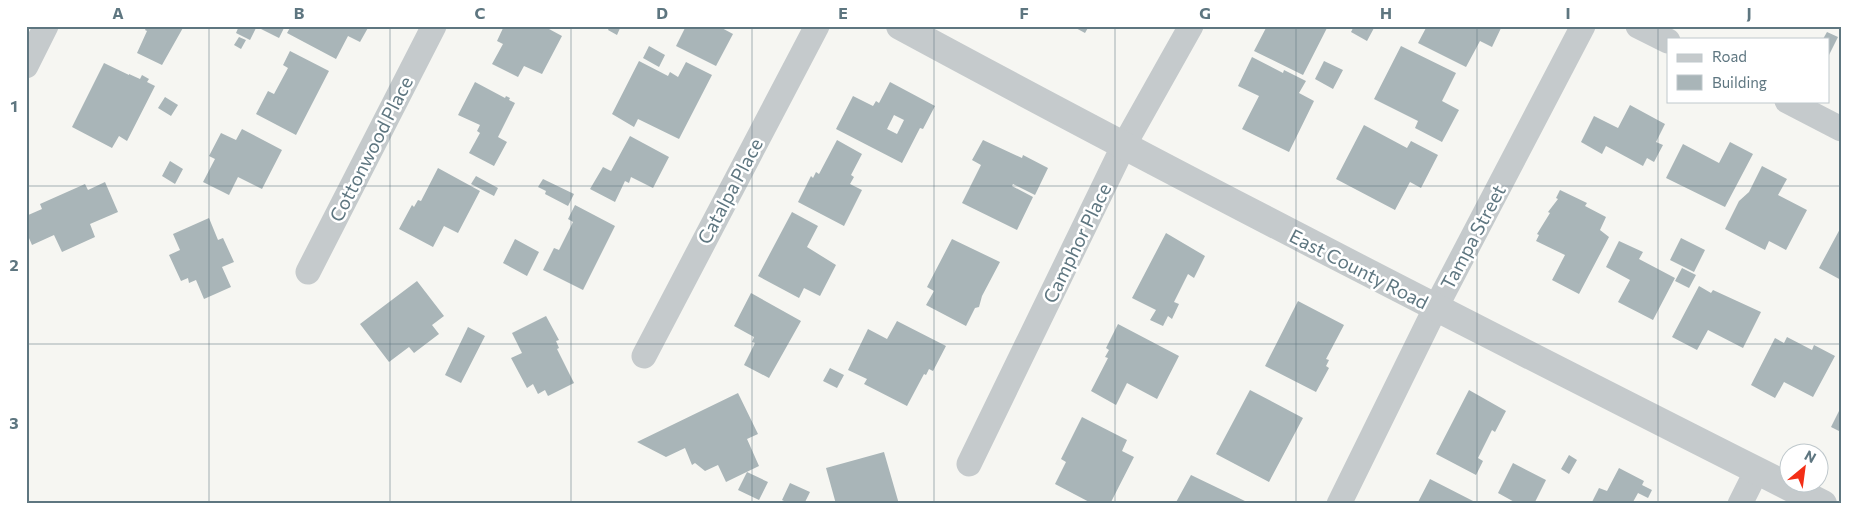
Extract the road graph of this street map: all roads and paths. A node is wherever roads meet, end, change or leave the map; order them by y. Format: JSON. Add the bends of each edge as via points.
{"nodes":[{"id":1,"x":46,"y":26,"type":"edge"},
{"id":2,"x":434,"y":26,"type":"edge"},
{"id":3,"x":817,"y":26,"type":"edge"},
{"id":4,"x":900,"y":26,"type":"edge"},
{"id":5,"x":1191,"y":26,"type":"edge"},
{"id":6,"x":1583,"y":26,"type":"edge"},
{"id":7,"x":1638,"y":26,"type":"edge"},
{"id":8,"x":1667,"y":40,"type":"edge"},
{"id":9,"x":26,"y":66,"type":"edge"},
{"id":10,"x":1789,"y":102,"type":"edge"},
{"id":11,"x":1841,"y":129,"type":"edge"},
{"id":12,"x":1123,"y":147,"type":"junction"},
{"id":13,"x":308,"y":272,"type":"dead end"},
{"id":14,"x":1436,"y":309,"type":"junction"},
{"id":15,"x":644,"y":356,"type":"dead end"},
{"id":16,"x":969,"y":464,"type":"dead end"},
{"id":17,"x":1757,"y":470,"type":"junction"},
{"id":18,"x":1339,"y":504,"type":"edge"},
{"id":19,"x":1740,"y":504,"type":"edge"},
{"id":20,"x":1824,"y":504,"type":"edge"}],
"edges":[{"from":1,"to":9,"type":"street"},
{"from":2,"to":13,"type":"street","name":"Cottonwood Place"},
{"from":3,"to":15,"type":"street","name":"Catalpa Place"},
{"from":4,"to":12,"type":"street","name":"East County Road"},
{"from":5,"to":12,"type":"street","name":"Camphor Place"},
{"from":6,"to":14,"type":"street","name":"Tampa Street"},
{"from":7,"to":8,"type":"street"},
{"from":10,"to":11,"type":"street"},
{"from":12,"to":14,"type":"street","name":"East County Road"},
{"from":12,"to":16,"type":"street","name":"Camphor Place"},
{"from":14,"to":17,"type":"street","name":"East County Road"},
{"from":14,"to":18,"type":"street","name":"Tampa Street"},
{"from":17,"to":19,"type":"street"},
{"from":17,"to":20,"type":"street","name":"East County Road"}]}
